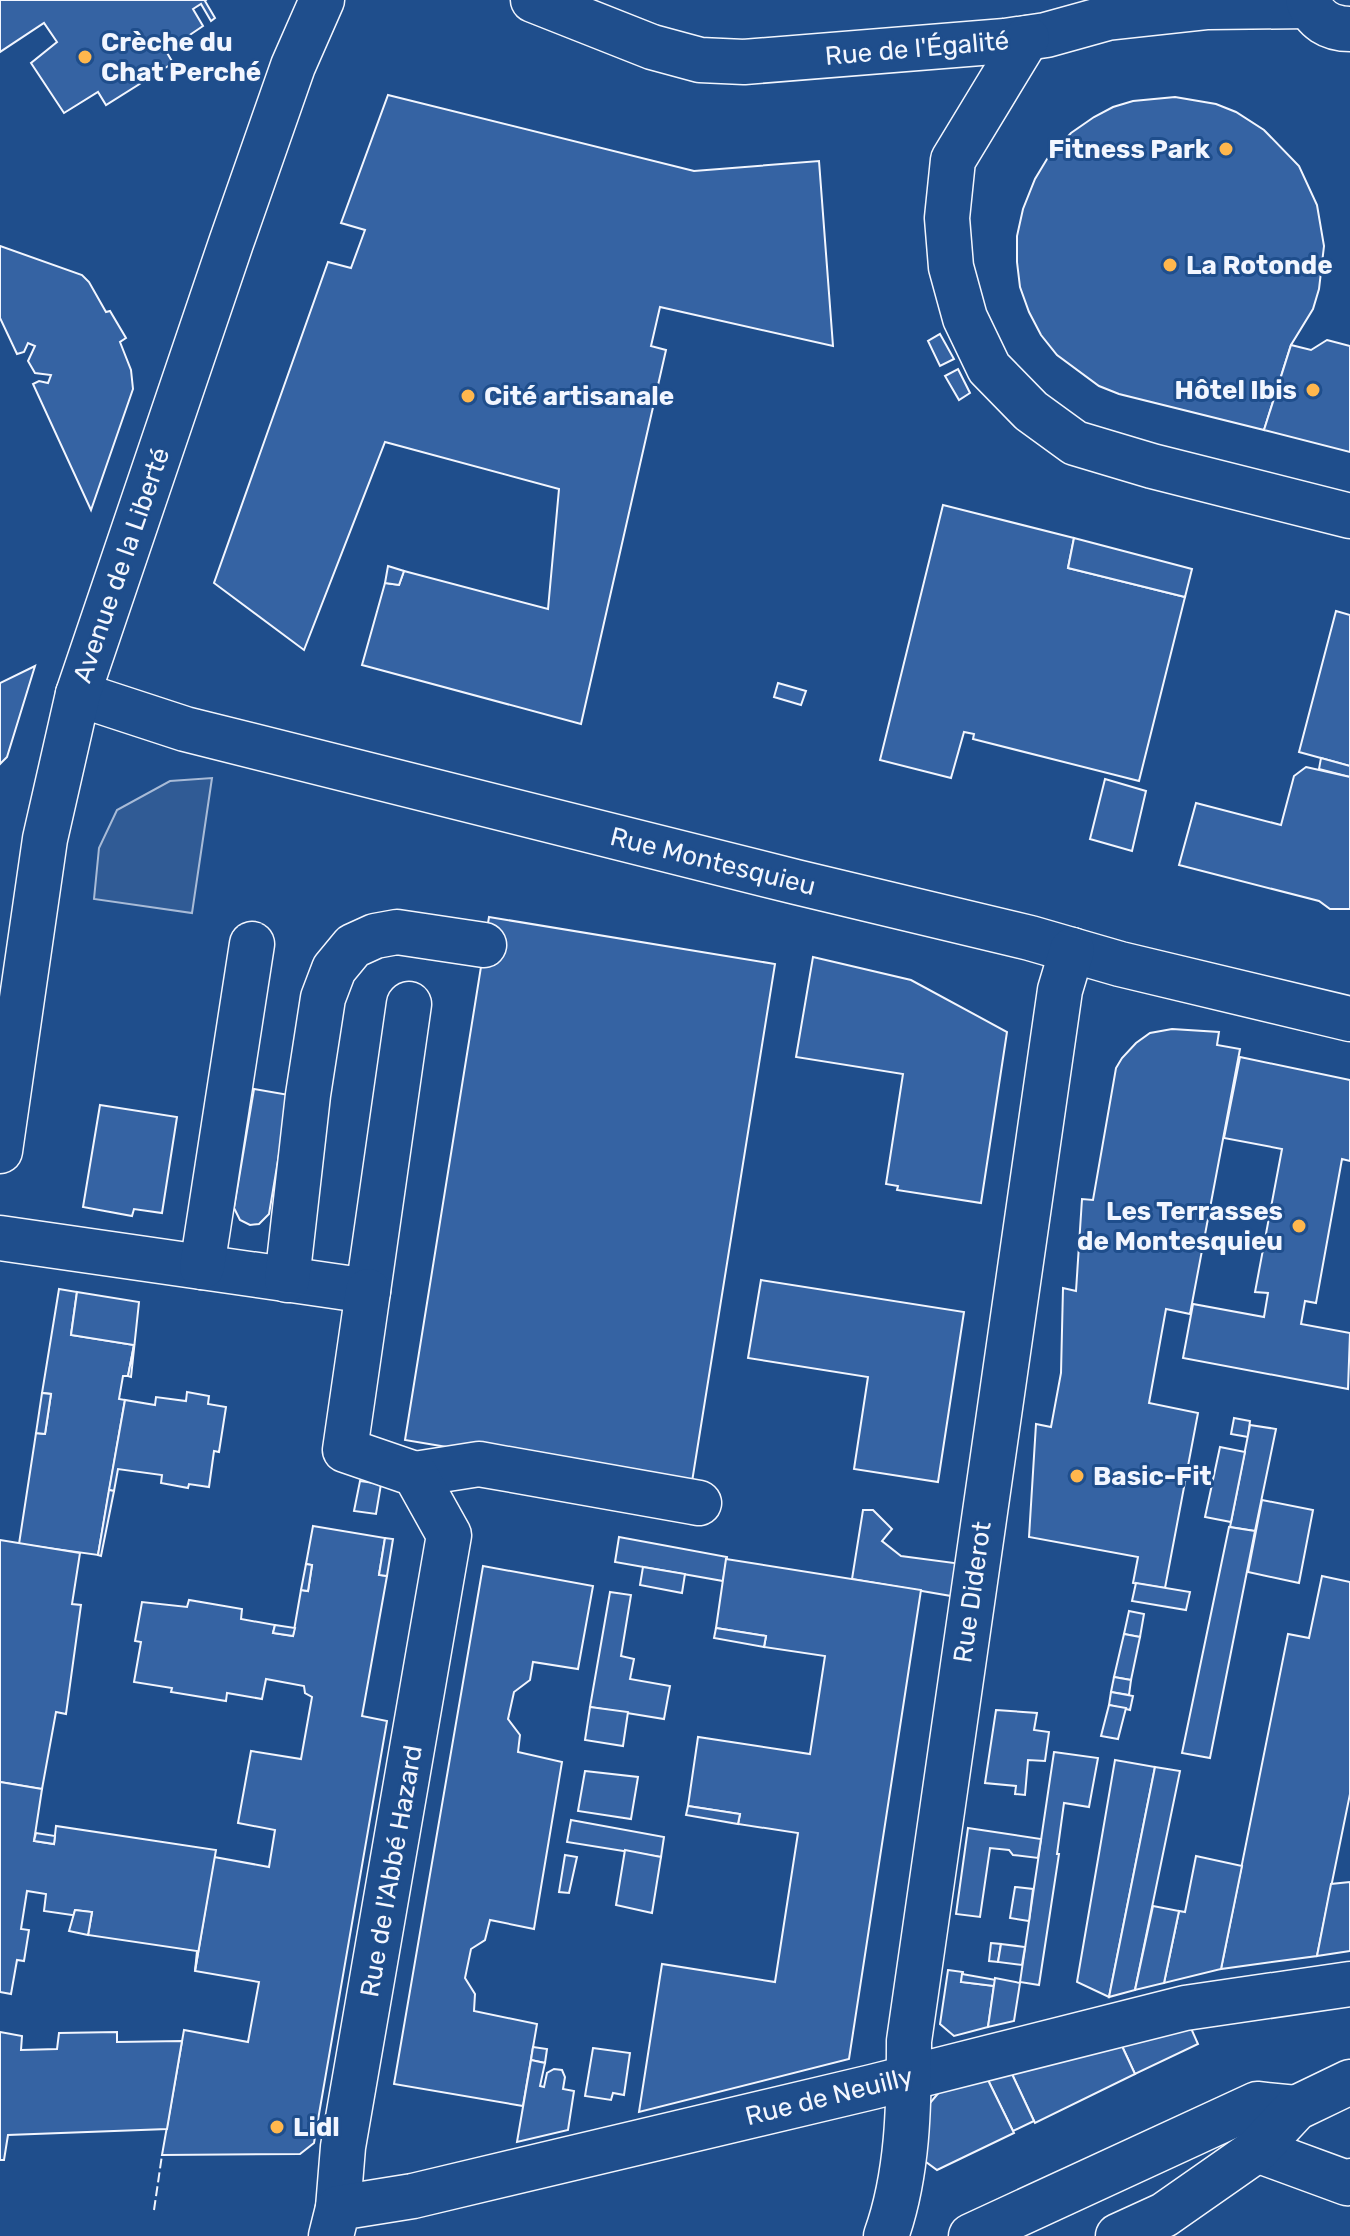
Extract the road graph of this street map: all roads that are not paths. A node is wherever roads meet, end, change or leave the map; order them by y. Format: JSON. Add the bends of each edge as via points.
{"nodes":[{"id":1,"x":322,"y":0,"type":"edge"},
{"id":2,"x":533,"y":0,"type":"edge"},
{"id":3,"x":1309,"y":3,"type":"edge"},
{"id":4,"x":1068,"y":14,"type":"edge"},
{"id":5,"x":1350,"y":29,"type":"edge"},
{"id":6,"x":1027,"y":38,"type":"junction"},
{"id":7,"x":1350,"y":516,"type":"edge"},
{"id":8,"x":78,"y":694,"type":"junction"},
{"id":9,"x":16,"y":927,"type":"edge"},
{"id":10,"x":252,"y":944,"type":"dead end"},
{"id":11,"x":484,"y":945,"type":"dead end"},
{"id":12,"x":1072,"y":950,"type":"junction"},
{"id":13,"x":409,"y":1004,"type":"dead end"},
{"id":14,"x":1350,"y":1019,"type":"edge"},
{"id":15,"x":0,"y":1151,"type":"edge"},
{"id":16,"x":0,"y":1238,"type":"edge"},
{"id":17,"x":202,"y":1267,"type":"junction"},
{"id":18,"x":287,"y":1280,"type":"junction"},
{"id":19,"x":368,"y":1291,"type":"junction"},
{"id":20,"x":415,"y":1474,"type":"junction"},
{"id":21,"x":699,"y":1503,"type":"dead end"},
{"id":22,"x":1350,"y":1984,"type":"edge"},
{"id":23,"x":909,"y":2076,"type":"junction"},
{"id":24,"x":1350,"y":2082,"type":"edge"},
{"id":25,"x":1296,"y":2108,"type":"junction"},
{"id":26,"x":1257,"y":2150,"type":"junction"},
{"id":27,"x":1350,"y":2181,"type":"edge"},
{"id":28,"x":334,"y":2222,"type":"edge"},
{"id":29,"x":886,"y":2236,"type":"edge"},
{"id":30,"x":971,"y":2236,"type":"edge"},
{"id":31,"x":1118,"y":2236,"type":"edge"}],
"edges":[{"from":1,"to":8,"type":"street","name":"Avenue de la Liberté","via":[[272,125]]},
{"from":2,"to":6,"type":"street","name":"Rue de l'Égalité","via":[[700,60],[744,62]]},
{"from":3,"to":4,"type":"street","name":"Rue de l'Égalité","via":[[1107,18]]},
{"from":3,"to":5,"type":"street","via":[[1322,22]]},
{"from":4,"to":6,"type":"street","name":"Rue de l'Égalité"},
{"from":6,"to":7,"type":"street","via":[[953,160],[947,218],[951,267],[965,318],[989,368],[1031,411],[1075,443]]},
{"from":8,"to":9,"type":"street","name":"Avenue de la Liberté","via":[[45,839]]},
{"from":8,"to":12,"type":"street","name":"Rue Montesquieu","via":[[185,729]]},
{"from":9,"to":15,"type":"street","name":"Avenue de la Liberté"},
{"from":10,"to":17,"type":"street"},
{"from":11,"to":18,"type":"street","via":[[397,932],[353,946],[334,969],[323,998],[308,1095]]},
{"from":12,"to":14,"type":"street","name":"Rue Montesquieu"},
{"from":12,"to":23,"type":"street","name":"Rue Diderot","via":[[1060,990],[1005,1361],[909,2041]]},
{"from":13,"to":19,"type":"street"},
{"from":16,"to":17,"type":"street"},
{"from":17,"to":18,"type":"street"},
{"from":18,"to":19,"type":"street"},
{"from":19,"to":20,"type":"street","via":[[345,1450]]},
{"from":20,"to":21,"type":"street","via":[[479,1464]]},
{"from":20,"to":28,"type":"street","name":"Rue de l'Abbé Hazard","via":[[449,1535]]},
{"from":22,"to":23,"type":"street","name":"Rue de Neuilly","via":[[1185,2008]]},
{"from":23,"to":28,"type":"street","name":"Rue de Neuilly","via":[[413,2196]]},
{"from":23,"to":29,"type":"street","name":"Rue Diderot","via":[[895,2209]]},
{"from":24,"to":25,"type":"street"},
{"from":25,"to":26,"type":"street"},
{"from":25,"to":30,"type":"street","via":[[1257,2104]]},
{"from":26,"to":27,"type":"street"},
{"from":26,"to":31,"type":"street","via":[[1164,2215]]}]}
